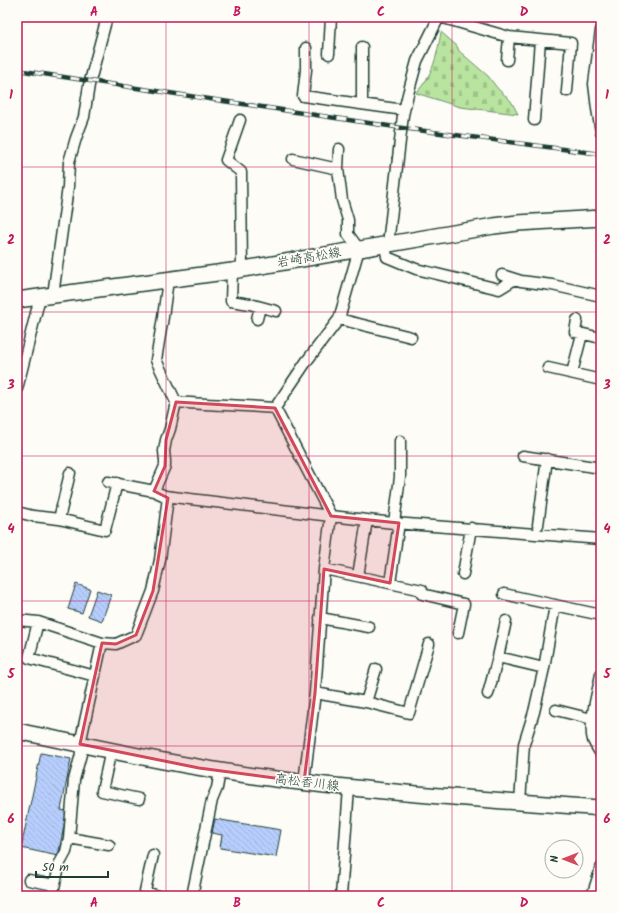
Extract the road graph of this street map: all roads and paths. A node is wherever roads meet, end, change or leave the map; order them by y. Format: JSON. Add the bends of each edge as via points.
{"nodes":[{"id":1,"x":107,"y":17,"type":"edge"},
{"id":2,"x":331,"y":17,"type":"edge"},
{"id":3,"x":439,"y":17,"type":"edge"},
{"id":4,"x":601,"y":30,"type":"edge"},
{"id":5,"x":509,"y":37,"type":"junction"},
{"id":6,"x":540,"y":40,"type":"junction"},
{"id":7,"x":362,"y":47,"type":"dead end"},
{"id":8,"x":306,"y":48,"type":"dead end"},
{"id":9,"x":329,"y":54,"type":"dead end"},
{"id":10,"x":507,"y":60,"type":"dead end"},
{"id":11,"x":567,"y":91,"type":"dead end"},
{"id":12,"x":362,"y":104,"type":"junction"},
{"id":13,"x":404,"y":110,"type":"junction"},
{"id":14,"x":240,"y":120,"type":"dead end"},
{"id":15,"x":534,"y":120,"type":"dead end"},
{"id":16,"x":601,"y":132,"type":"edge"},
{"id":17,"x":339,"y":149,"type":"dead end"},
{"id":18,"x":293,"y":159,"type":"dead end"},
{"id":19,"x":338,"y":169,"type":"junction"},
{"id":20,"x":601,"y":218,"type":"edge"},
{"id":21,"x":386,"y":244,"type":"junction"},
{"id":22,"x":360,"y":249,"type":"junction"},
{"id":23,"x":237,"y":270,"type":"junction"},
{"id":24,"x":502,"y":275,"type":"dead end"},
{"id":25,"x":515,"y":279,"type":"junction"},
{"id":26,"x":168,"y":280,"type":"junction"},
{"id":27,"x":46,"y":296,"type":"junction"},
{"id":28,"x":601,"y":296,"type":"edge"},
{"id":29,"x":17,"y":300,"type":"edge"},
{"id":30,"x":260,"y":307,"type":"junction"},
{"id":31,"x":276,"y":311,"type":"dead end"},
{"id":32,"x":257,"y":319,"type":"dead end"},
{"id":33,"x":339,"y":319,"type":"junction"},
{"id":34,"x":577,"y":320,"type":"dead end"},
{"id":35,"x":582,"y":334,"type":"junction"},
{"id":36,"x":411,"y":337,"type":"dead end"},
{"id":37,"x":601,"y":338,"type":"edge"},
{"id":38,"x":548,"y":368,"type":"dead end"},
{"id":39,"x":572,"y":373,"type":"junction"},
{"id":40,"x":601,"y":380,"type":"edge"},
{"id":41,"x":17,"y":389,"type":"edge"},
{"id":42,"x":176,"y":402,"type":"junction"},
{"id":43,"x":275,"y":408,"type":"junction"},
{"id":44,"x":400,"y":441,"type":"dead end"},
{"id":45,"x":523,"y":456,"type":"dead end"},
{"id":46,"x":547,"y":459,"type":"junction"},
{"id":47,"x":601,"y":468,"type":"edge"},
{"id":48,"x":70,"y":473,"type":"dead end"},
{"id":49,"x":154,"y":491,"type":"junction"},
{"id":50,"x":168,"y":497,"type":"junction"},
{"id":51,"x":17,"y":512,"type":"edge"},
{"id":52,"x":331,"y":516,"type":"junction"},
{"id":53,"x":59,"y":519,"type":"junction"},
{"id":54,"x":367,"y":520,"type":"junction"},
{"id":55,"x":396,"y":523,"type":"junction"},
{"id":56,"x":538,"y":524,"type":"dead end"},
{"id":57,"x":471,"y":528,"type":"junction"},
{"id":58,"x":601,"y":539,"type":"edge"},
{"id":59,"x":324,"y":569,"type":"junction"},
{"id":60,"x":463,"y":574,"type":"dead end"},
{"id":61,"x":358,"y":576,"type":"junction"},
{"id":62,"x":390,"y":583,"type":"junction"},
{"id":63,"x":504,"y":594,"type":"dead end"},
{"id":64,"x":555,"y":605,"type":"junction"},
{"id":65,"x":601,"y":614,"type":"edge"},
{"id":66,"x":320,"y":618,"type":"junction"},
{"id":67,"x":17,"y":620,"type":"edge"},
{"id":68,"x":506,"y":621,"type":"dead end"},
{"id":69,"x":38,"y":622,"type":"junction"},
{"id":70,"x":369,"y":627,"type":"dead end"},
{"id":71,"x":458,"y":633,"type":"dead end"},
{"id":72,"x":102,"y":643,"type":"junction"},
{"id":73,"x":429,"y":644,"type":"dead end"},
{"id":74,"x":498,"y":657,"type":"junction"},
{"id":75,"x":544,"y":668,"type":"junction"},
{"id":76,"x":376,"y":669,"type":"dead end"},
{"id":77,"x":601,"y":674,"type":"edge"},
{"id":78,"x":95,"y":676,"type":"junction"},
{"id":79,"x":315,"y":693,"type":"junction"},
{"id":80,"x":488,"y":694,"type":"dead end"},
{"id":81,"x":366,"y":702,"type":"junction"},
{"id":82,"x":556,"y":710,"type":"dead end"},
{"id":83,"x":592,"y":719,"type":"junction"},
{"id":84,"x":17,"y":731,"type":"edge"},
{"id":85,"x":80,"y":744,"type":"junction"},
{"id":86,"x":111,"y":750,"type":"junction"},
{"id":87,"x":601,"y":753,"type":"edge"},
{"id":88,"x":220,"y":771,"type":"junction"},
{"id":89,"x":304,"y":782,"type":"junction"},
{"id":90,"x":349,"y":788,"type":"junction"},
{"id":91,"x":139,"y":799,"type":"dead end"},
{"id":92,"x":520,"y":802,"type":"junction"},
{"id":93,"x":601,"y":808,"type":"edge"},
{"id":94,"x":69,"y":838,"type":"junction"},
{"id":95,"x":109,"y":845,"type":"dead end"},
{"id":96,"x":153,"y":855,"type":"dead end"},
{"id":97,"x":601,"y":868,"type":"edge"},
{"id":98,"x":28,"y":880,"type":"dead end"},
{"id":99,"x":54,"y":885,"type":"junction"},
{"id":100,"x":52,"y":896,"type":"edge"},
{"id":101,"x":157,"y":896,"type":"edge"},
{"id":102,"x":192,"y":896,"type":"edge"},
{"id":103,"x":341,"y":896,"type":"edge"},
{"id":104,"x":592,"y":896,"type":"edge"}],
"edges":[{"from":1,"to":27,"type":"street","via":[[89,85],[84,117],[69,162],[68,187]]},
{"from":2,"to":9,"type":"street"},
{"from":3,"to":5,"type":"street"},
{"from":3,"to":13,"type":"street","via":[[417,61]]},
{"from":4,"to":16,"type":"street","via":[[594,84]]},
{"from":5,"to":6,"type":"street"},
{"from":5,"to":10,"type":"street"},
{"from":6,"to":11,"type":"street","via":[[571,43]]},
{"from":6,"to":15,"type":"street"},
{"from":7,"to":12,"type":"street"},
{"from":8,"to":12,"type":"street","via":[[303,96]]},
{"from":12,"to":13,"type":"street"},
{"from":13,"to":21,"type":"street"},
{"from":14,"to":23,"type":"street","via":[[226,160],[241,172]]},
{"from":17,"to":19,"type":"street"},
{"from":18,"to":19,"type":"street"},
{"from":19,"to":22,"type":"street","via":[[342,200],[348,220],[348,234]]},
{"from":20,"to":21,"type":"main road","name":"岩崎高松線","via":[[518,223]]},
{"from":21,"to":22,"type":"main road","name":"岩崎高松線"},
{"from":21,"to":25,"type":"street","via":[[387,257],[416,269],[499,289]]},
{"from":22,"to":23,"type":"main road","name":"岩崎高松線"},
{"from":22,"to":33,"type":"street"},
{"from":23,"to":26,"type":"main road","name":"岩崎高松線"},
{"from":23,"to":30,"type":"street","via":[[231,301]]},
{"from":24,"to":25,"type":"street"},
{"from":25,"to":28,"type":"street"},
{"from":26,"to":27,"type":"main road","name":"岩崎高松線"},
{"from":26,"to":42,"type":"street","via":[[156,360]]},
{"from":27,"to":29,"type":"main road","name":"岩崎高松線"},
{"from":27,"to":41,"type":"street"},
{"from":30,"to":31,"type":"street"},
{"from":30,"to":32,"type":"street"},
{"from":33,"to":36,"type":"street"},
{"from":33,"to":43,"type":"street"},
{"from":34,"to":35,"type":"street","via":[[575,332]]},
{"from":35,"to":37,"type":"street"},
{"from":35,"to":39,"type":"street"},
{"from":38,"to":39,"type":"street"},
{"from":39,"to":40,"type":"street"},
{"from":42,"to":43,"type":"street"},
{"from":42,"to":49,"type":"street","via":[[164,451],[165,466]]},
{"from":43,"to":52,"type":"street"},
{"from":44,"to":55,"type":"street"},
{"from":45,"to":46,"type":"street"},
{"from":46,"to":47,"type":"street"},
{"from":46,"to":56,"type":"street"},
{"from":48,"to":53,"type":"street"},
{"from":49,"to":50,"type":"street"},
{"from":49,"to":53,"type":"street","via":[[112,482],[105,530]]},
{"from":50,"to":52,"type":"street"},
{"from":50,"to":72,"type":"street","via":[[160,560],[153,591],[136,635],[116,644]]},
{"from":51,"to":53,"type":"street"},
{"from":52,"to":54,"type":"street"},
{"from":52,"to":59,"type":"street"},
{"from":54,"to":55,"type":"street"},
{"from":54,"to":61,"type":"street"},
{"from":55,"to":57,"type":"street"},
{"from":55,"to":62,"type":"street"},
{"from":57,"to":58,"type":"street"},
{"from":57,"to":60,"type":"street"},
{"from":59,"to":61,"type":"street"},
{"from":59,"to":66,"type":"street"},
{"from":61,"to":62,"type":"street"},
{"from":62,"to":71,"type":"street","via":[[422,590],[422,594],[464,604]]},
{"from":63,"to":64,"type":"street"},
{"from":64,"to":65,"type":"street"},
{"from":64,"to":75,"type":"street"},
{"from":66,"to":70,"type":"street"},
{"from":66,"to":79,"type":"street"},
{"from":67,"to":69,"type":"street"},
{"from":68,"to":74,"type":"street"},
{"from":69,"to":72,"type":"street"},
{"from":69,"to":78,"type":"street","via":[[29,658]]},
{"from":72,"to":78,"type":"street"},
{"from":73,"to":81,"type":"street","via":[[409,713]]},
{"from":74,"to":75,"type":"street"},
{"from":74,"to":80,"type":"street"},
{"from":75,"to":92,"type":"street","via":[[524,744]]},
{"from":76,"to":81,"type":"street"},
{"from":77,"to":83,"type":"street"},
{"from":78,"to":85,"type":"street"},
{"from":79,"to":81,"type":"street"},
{"from":79,"to":89,"type":"street"},
{"from":82,"to":83,"type":"street"},
{"from":83,"to":87,"type":"street","via":[[591,731]]},
{"from":84,"to":85,"type":"main road","name":"高松香川線"},
{"from":85,"to":86,"type":"main road","name":"高松香川線"},
{"from":85,"to":94,"type":"street"},
{"from":86,"to":88,"type":"main road","name":"高松香川線"},
{"from":86,"to":91,"type":"street","via":[[102,791]]},
{"from":88,"to":89,"type":"main road","name":"高松香川線"},
{"from":88,"to":102,"type":"street"},
{"from":89,"to":90,"type":"main road","name":"高松香川線"},
{"from":90,"to":92,"type":"main road","name":"高松香川線"},
{"from":90,"to":103,"type":"street"},
{"from":92,"to":93,"type":"main road","name":"高松香川線"},
{"from":94,"to":95,"type":"street"},
{"from":94,"to":99,"type":"street"},
{"from":96,"to":101,"type":"street","via":[[145,891]]},
{"from":97,"to":104,"type":"street"},
{"from":98,"to":99,"type":"street"},
{"from":99,"to":100,"type":"street"}]}
